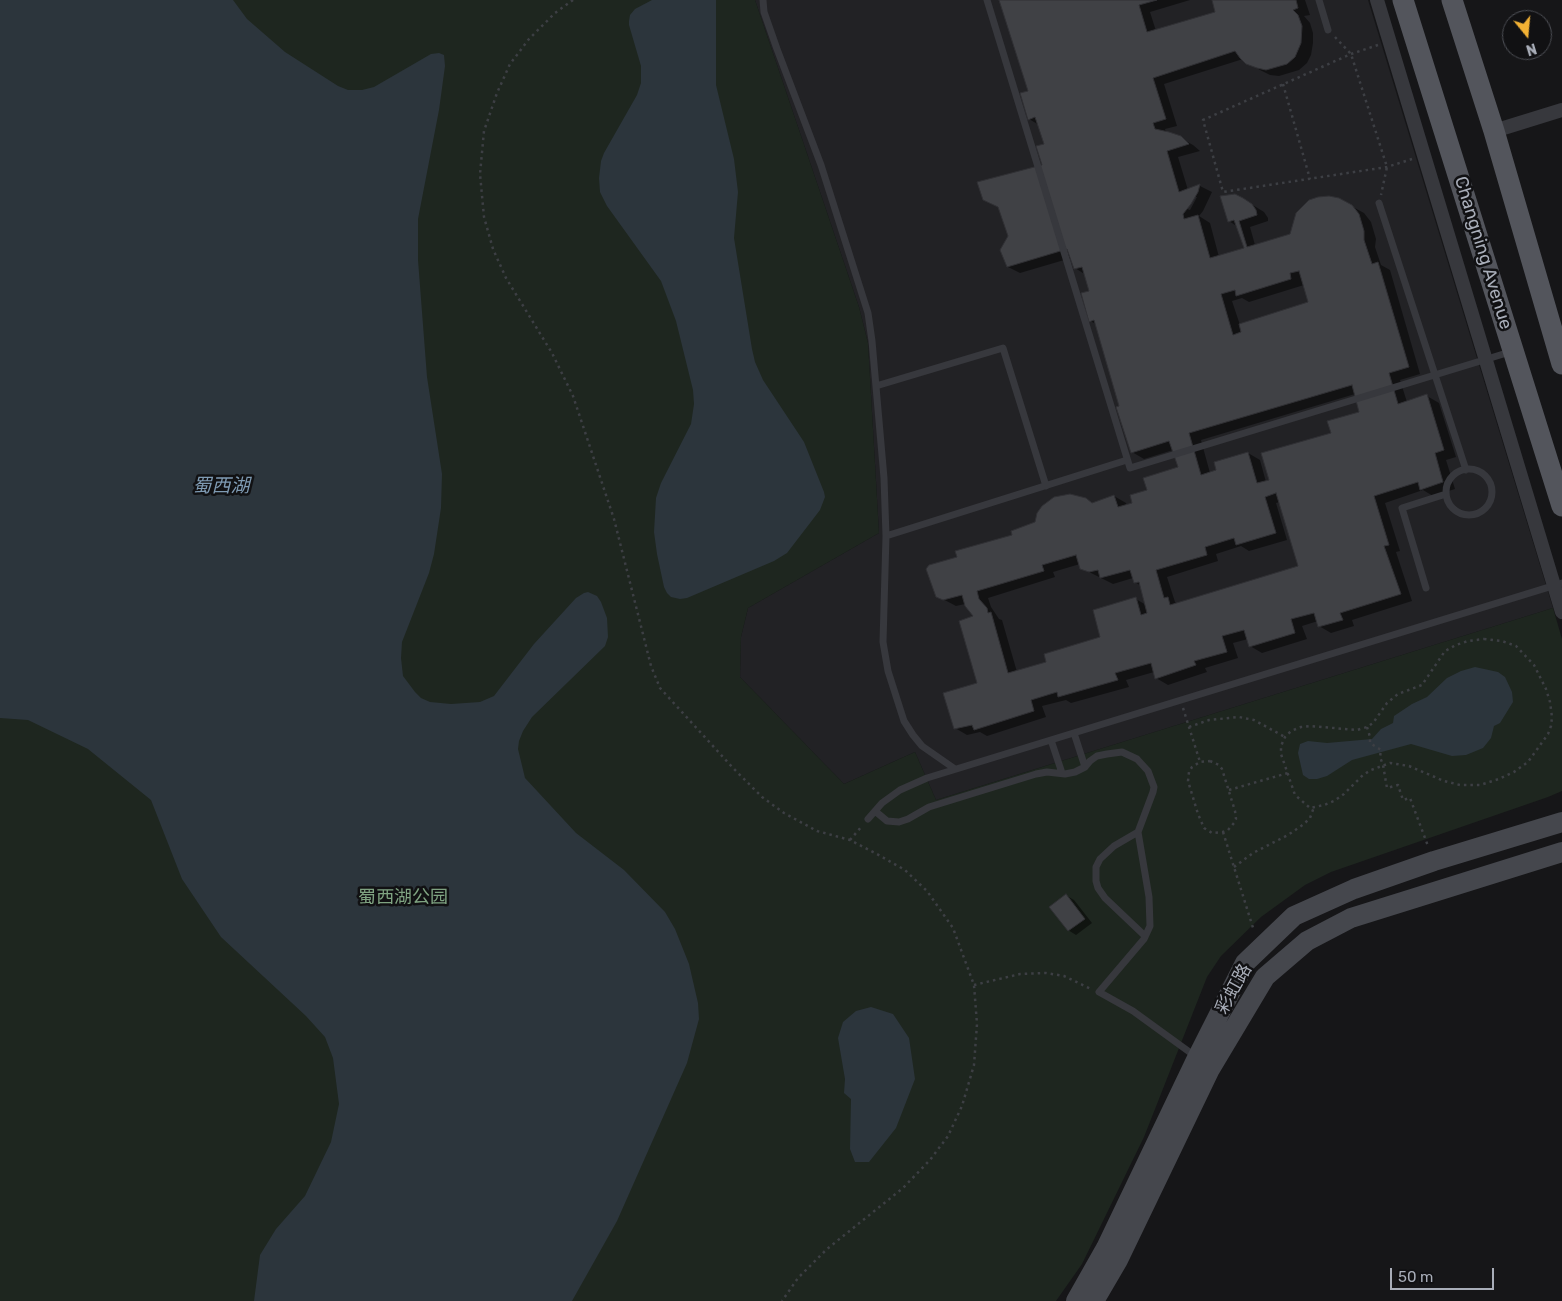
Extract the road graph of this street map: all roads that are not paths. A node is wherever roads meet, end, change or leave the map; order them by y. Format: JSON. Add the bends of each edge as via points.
{"nodes":[{"id":1,"x":763,"y":0,"type":"edge"},
{"id":2,"x":987,"y":0,"type":"edge"},
{"id":3,"x":1319,"y":0,"type":"edge"},
{"id":4,"x":1377,"y":0,"type":"edge"},
{"id":5,"x":1403,"y":0,"type":"edge"},
{"id":6,"x":1452,"y":0,"type":"edge"},
{"id":7,"x":1328,"y":30,"type":"road end"},
{"id":8,"x":1562,"y":110,"type":"edge"},
{"id":9,"x":1494,"y":131,"type":"junction"},
{"id":10,"x":1379,"y":203,"type":"road end"},
{"id":11,"x":1514,"y":351,"type":"junction"},
{"id":12,"x":1486,"y":360,"type":"junction"},
{"id":13,"x":1562,"y":364,"type":"edge"},
{"id":14,"x":876,"y":386,"type":"junction"},
{"id":15,"x":1127,"y":460,"type":"junction"},
{"id":16,"x":1466,"y":470,"type":"junction"},
{"id":17,"x":1046,"y":486,"type":"junction"},
{"id":18,"x":1446,"y":494,"type":"junction"},
{"id":19,"x":1562,"y":506,"type":"edge"},
{"id":20,"x":886,"y":536,"type":"junction"},
{"id":21,"x":1558,"y":584,"type":"edge"},
{"id":22,"x":1426,"y":588,"type":"dead end"},
{"id":23,"x":1562,"y":612,"type":"edge"},
{"id":24,"x":1074,"y":733,"type":"junction"},
{"id":25,"x":1051,"y":740,"type":"junction"},
{"id":26,"x":1086,"y":767,"type":"junction"},
{"id":27,"x":955,"y":769,"type":"junction"},
{"id":28,"x":1062,"y":774,"type":"junction"},
{"id":29,"x":875,"y":811,"type":"junction"},
{"id":30,"x":868,"y":819,"type":"road end"},
{"id":31,"x":1562,"y":822,"type":"edge"},
{"id":32,"x":1138,"y":832,"type":"junction"},
{"id":33,"x":1562,"y":852,"type":"edge"},
{"id":34,"x":1145,"y":936,"type":"junction"},
{"id":35,"x":1198,"y":1058,"type":"junction"},
{"id":36,"x":1076,"y":1301,"type":"edge"},
{"id":37,"x":1094,"y":1301,"type":"edge"}],
"edges":[{"from":1,"to":14,"type":"lane","via":[[764,12],[824,174],[868,313]]},
{"from":2,"to":15,"type":"lane"},
{"from":3,"to":7,"type":"lane"},
{"from":4,"to":12,"type":"street"},
{"from":5,"to":11,"type":"main road","name":"Changning Avenue"},
{"from":6,"to":9,"type":"main road"},
{"from":8,"to":9,"type":"street"},
{"from":9,"to":13,"type":"main road","via":[[1551,314]]},
{"from":10,"to":16,"type":"lane"},
{"from":11,"to":12,"type":"lane"},
{"from":11,"to":19,"type":"main road","name":"Changning Avenue"},
{"from":12,"to":15,"type":"lane","via":[[1130,468]]},
{"from":12,"to":21,"type":"street"},
{"from":14,"to":17,"type":"lane","via":[[1003,348]]},
{"from":14,"to":20,"type":"lane"},
{"from":15,"to":17,"type":"lane"},
{"from":16,"to":18,"type":"lane","via":[[1455,473],[1446,486]]},
{"from":16,"to":18,"type":"lane","via":[[1478,471],[1490,482],[1492,490],[1488,506],[1481,512],[1465,515],[1451,508]]},
{"from":17,"to":20,"type":"lane"},
{"from":18,"to":22,"type":"lane","via":[[1402,508]]},
{"from":20,"to":27,"type":"lane","via":[[884,642],[894,692],[904,721],[913,735],[922,746]]},
{"from":21,"to":23,"type":"street"},
{"from":21,"to":24,"type":"lane"},
{"from":24,"to":25,"type":"lane"},
{"from":24,"to":26,"type":"lane"},
{"from":25,"to":27,"type":"lane"},
{"from":25,"to":28,"type":"lane"},
{"from":26,"to":28,"type":"lane"},
{"from":26,"to":32,"type":"lane","via":[[1097,756],[1122,752],[1137,759],[1148,771],[1153,792]]},
{"from":27,"to":29,"type":"lane","via":[[900,790]]},
{"from":28,"to":29,"type":"lane","via":[[1036,774],[928,807],[899,822],[886,821]]},
{"from":29,"to":30,"type":"lane"},
{"from":31,"to":35,"type":"main road","name":"彩虹路","via":[[1354,889],[1294,916],[1245,963]]},
{"from":32,"to":34,"type":"lane","via":[[1151,919]]},
{"from":32,"to":34,"type":"lane","via":[[1100,859],[1096,881],[1105,898]]},
{"from":33,"to":37,"type":"main road","name":"彩虹路","via":[[1351,918],[1307,941],[1266,977],[1210,1069],[1118,1260]]},
{"from":34,"to":35,"type":"lane","via":[[1099,992],[1133,1011]]},
{"from":35,"to":36,"type":"main road","name":"彩虹路","via":[[1106,1248]]}]}
